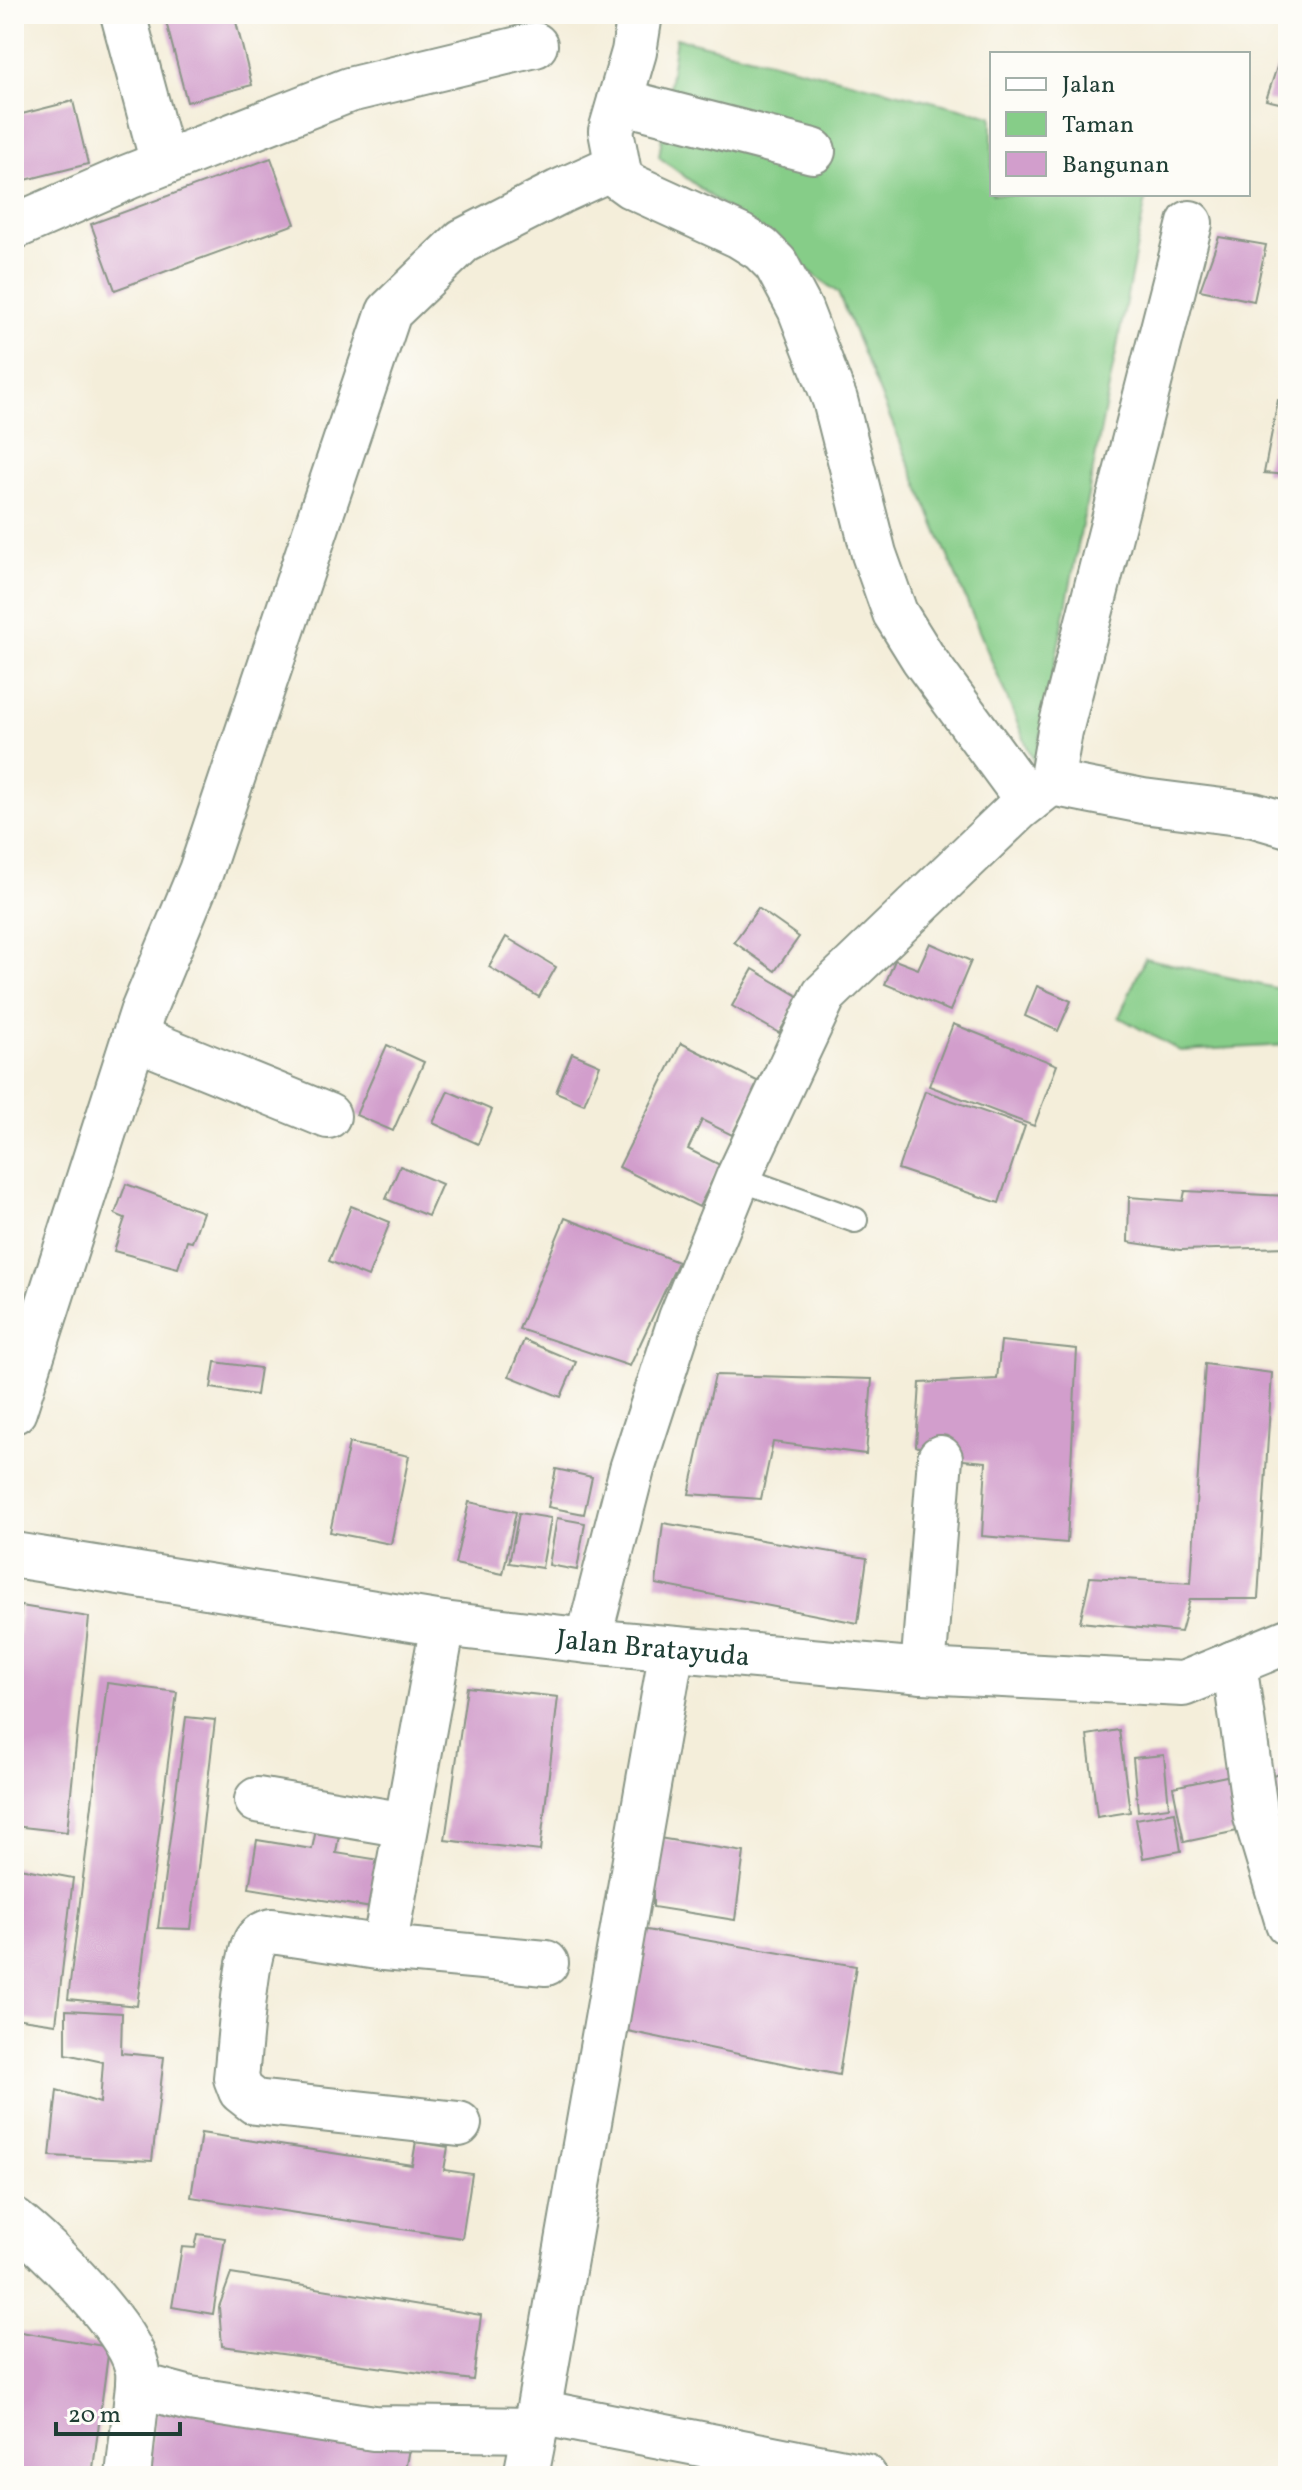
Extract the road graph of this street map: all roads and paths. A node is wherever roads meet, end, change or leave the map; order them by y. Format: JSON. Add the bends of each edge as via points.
{"nodes":[{"id":1,"x":123,"y":14,"type":"edge"},
{"id":2,"x":640,"y":14,"type":"edge"},
{"id":3,"x":535,"y":45,"type":"dead end"},
{"id":4,"x":620,"y":101,"type":"junction"},
{"id":5,"x":813,"y":151,"type":"dead end"},
{"id":6,"x":163,"y":163,"type":"junction"},
{"id":7,"x":616,"y":166,"type":"junction"},
{"id":8,"x":1190,"y":223,"type":"dead end"},
{"id":9,"x":14,"y":227,"type":"edge"},
{"id":10,"x":1039,"y":792,"type":"junction"},
{"id":11,"x":1288,"y":825,"type":"edge"},
{"id":12,"x":134,"y":1037,"type":"junction"},
{"id":13,"x":328,"y":1116,"type":"dead end"},
{"id":14,"x":738,"y":1178,"type":"junction"},
{"id":15,"x":855,"y":1220,"type":"dead end"},
{"id":16,"x":14,"y":1411,"type":"edge"},
{"id":17,"x":940,"y":1458,"type":"dead end"},
{"id":18,"x":14,"y":1555,"type":"edge"},
{"id":19,"x":443,"y":1624,"type":"junction"},
{"id":20,"x":588,"y":1641,"type":"junction"},
{"id":21,"x":1288,"y":1641,"type":"edge"},
{"id":22,"x":672,"y":1649,"type":"junction"},
{"id":23,"x":1234,"y":1663,"type":"junction"},
{"id":24,"x":923,"y":1671,"type":"junction"},
{"id":25,"x":257,"y":1800,"type":"dead end"},
{"id":26,"x":406,"y":1825,"type":"junction"},
{"id":27,"x":1288,"y":1923,"type":"edge"},
{"id":28,"x":384,"y":1948,"type":"junction"},
{"id":29,"x":546,"y":1963,"type":"dead end"},
{"id":30,"x":459,"y":2124,"type":"dead end"},
{"id":31,"x":14,"y":2221,"type":"edge"},
{"id":32,"x":138,"y":2385,"type":"junction"},
{"id":33,"x":536,"y":2421,"type":"junction"},
{"id":34,"x":128,"y":2476,"type":"edge"},
{"id":35,"x":526,"y":2476,"type":"edge"},
{"id":36,"x":864,"y":2476,"type":"edge"}],
"edges":[{"from":1,"to":6,"type":"street"},
{"from":2,"to":4,"type":"street"},
{"from":3,"to":6,"type":"street","via":[[349,90]]},
{"from":4,"to":5,"type":"street"},
{"from":4,"to":7,"type":"street","via":[[611,131]]},
{"from":6,"to":9,"type":"street"},
{"from":7,"to":10,"type":"street","via":[[631,186],[740,236],[776,264],[800,309],[835,400],[874,554],[895,613],[923,658]]},
{"from":7,"to":12,"type":"street","via":[[463,241],[389,312],[201,871]]},
{"from":8,"to":10,"type":"street","via":[[1060,731]]},
{"from":10,"to":11,"type":"street","via":[[1254,815]]},
{"from":10,"to":14,"type":"street","via":[[824,995]]},
{"from":12,"to":13,"type":"street"},
{"from":12,"to":16,"type":"street"},
{"from":14,"to":15,"type":"lane"},
{"from":14,"to":20,"type":"street","via":[[681,1318],[637,1454]]},
{"from":17,"to":24,"type":"street"},
{"from":18,"to":19,"type":"street","name":"Jalan Bratayuda"},
{"from":19,"to":20,"type":"street","name":"Jalan Bratayuda"},
{"from":19,"to":26,"type":"street"},
{"from":20,"to":22,"type":"street","name":"Jalan Bratayuda"},
{"from":21,"to":23,"type":"street","name":"Jalan Bratayuda"},
{"from":22,"to":24,"type":"street","name":"Jalan Bratayuda"},
{"from":22,"to":33,"type":"street"},
{"from":23,"to":24,"type":"street","name":"Jalan Bratayuda","via":[[1183,1684]]},
{"from":23,"to":27,"type":"street","via":[[1256,1817]]},
{"from":25,"to":26,"type":"street"},
{"from":26,"to":28,"type":"street"},
{"from":28,"to":29,"type":"street"},
{"from":28,"to":30,"type":"street","via":[[272,1931],[260,1936],[249,1966],[238,2086],[255,2102]]},
{"from":31,"to":32,"type":"street","via":[[124,2337],[138,2368]]},
{"from":32,"to":33,"type":"street","via":[[190,2399],[374,2428]]},
{"from":32,"to":34,"type":"street"},
{"from":33,"to":35,"type":"street"},
{"from":33,"to":36,"type":"street"}]}
